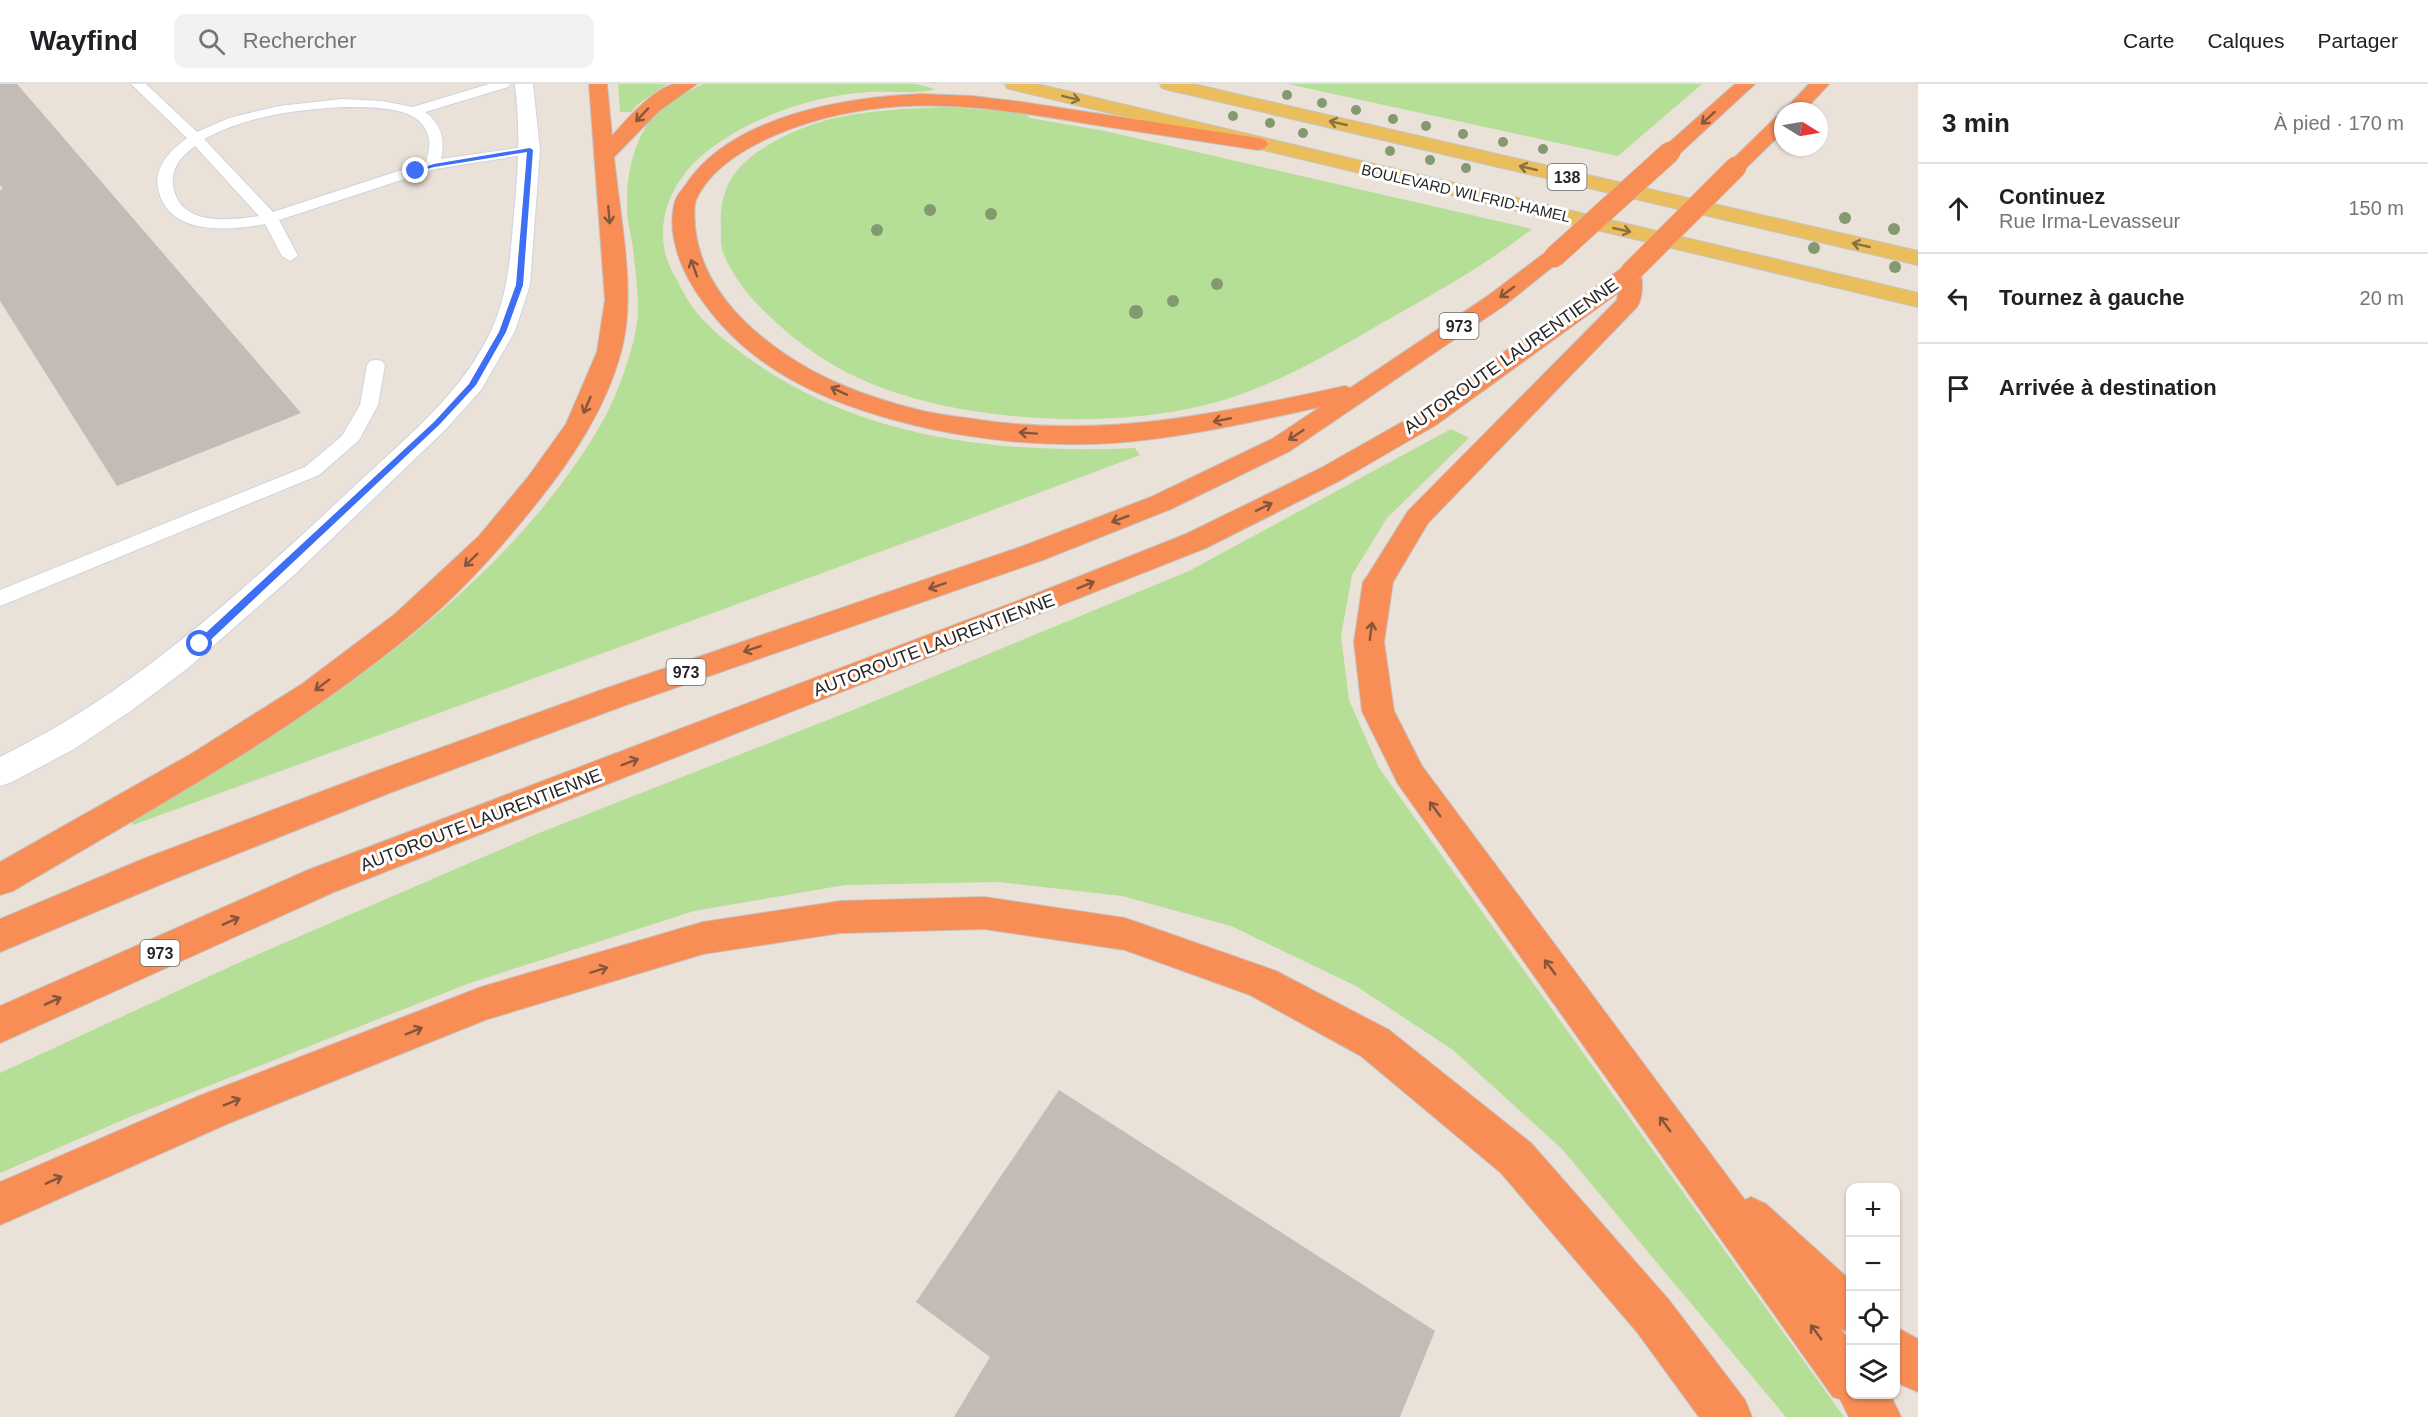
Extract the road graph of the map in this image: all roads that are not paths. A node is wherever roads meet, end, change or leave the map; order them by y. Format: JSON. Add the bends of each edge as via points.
{"nodes":[{"id":1,"x":138,"y":84,"type":"edge"},
{"id":2,"x":503,"y":84,"type":"edge"},
{"id":3,"x":524,"y":84,"type":"edge"},
{"id":4,"x":598,"y":84,"type":"edge"},
{"id":5,"x":688,"y":84,"type":"edge"},
{"id":6,"x":1014,"y":84,"type":"edge"},
{"id":7,"x":1169,"y":84,"type":"edge"},
{"id":8,"x":1746,"y":84,"type":"edge"},
{"id":9,"x":1820,"y":84,"type":"edge"},
{"id":10,"x":1802,"y":102,"type":"edge"},
{"id":11,"x":415,"y":111,"type":"junction"},
{"id":12,"x":1774,"y":130,"type":"edge"},
{"id":13,"x":196,"y":139,"type":"junction"},
{"id":14,"x":1258,"y":144,"type":"junction"},
{"id":15,"x":530,"y":150,"type":"junction"},
{"id":16,"x":604,"y":157,"type":"junction"},
{"id":17,"x":434,"y":165,"type":"junction"},
{"id":18,"x":270,"y":218,"type":"junction"},
{"id":19,"x":290,"y":256,"type":"dead end"},
{"id":20,"x":1918,"y":258,"type":"edge"},
{"id":21,"x":1630,"y":273,"type":"junction"},
{"id":22,"x":1918,"y":300,"type":"edge"},
{"id":23,"x":376,"y":365,"type":"dead end"},
{"id":24,"x":1362,"y":391,"type":"junction"},
{"id":25,"x":0,"y":598,"type":"edge"},
{"id":26,"x":0,"y":773,"type":"edge"},
{"id":27,"x":0,"y":880,"type":"edge"},
{"id":28,"x":0,"y":936,"type":"edge"},
{"id":29,"x":0,"y":1025,"type":"edge"},
{"id":30,"x":1699,"y":1171,"type":"junction"},
{"id":31,"x":0,"y":1204,"type":"edge"},
{"id":32,"x":1846,"y":1305,"type":"edge"},
{"id":33,"x":1900,"y":1353,"type":"edge"},
{"id":34,"x":1918,"y":1369,"type":"edge"},
{"id":35,"x":1846,"y":1373,"type":"edge"},
{"id":36,"x":1864,"y":1399,"type":"edge"},
{"id":37,"x":1728,"y":1417,"type":"edge"},
{"id":38,"x":1877,"y":1417,"type":"edge"}],
"edges":[{"from":1,"to":13,"type":"lane"},
{"from":2,"to":11,"type":"lane"},
{"from":3,"to":15,"type":"street"},
{"from":4,"to":16,"type":"highway"},
{"from":5,"to":16,"type":"highway","one_way":true,"via":[[667,93],[647,109]]},
{"from":6,"to":14,"type":"main road","name":"BOULEVARD WILFRID-HAMEL","number":"138","one_way":true},
{"from":20,"to":7,"type":"main road","number":"138","one_way":true},
{"from":8,"to":24,"type":"highway","number":"973","one_way":true,"bridge":true,"via":[[1554,257]]},
{"from":9,"to":10,"type":"highway"},
{"from":11,"to":13,"type":"lane","via":[[342,102],[301,105],[243,118]]},
{"from":11,"to":17,"type":"lane","via":[[429,122],[436,138]]},
{"from":12,"to":21,"type":"highway","name":"AUTOROUTE LAURENTIENNE","number":"973","bridge":true},
{"from":13,"to":18,"type":"lane"},
{"from":13,"to":18,"type":"lane","via":[[178,152],[165,173],[165,194],[176,210],[212,225],[242,225]]},
{"from":14,"to":22,"type":"main road","name":"BOULEVARD WILFRID-HAMEL","number":"138","one_way":true},
{"from":24,"to":14,"type":"highway","one_way":true,"via":[[1130,433],[1068,436],[1001,431],[915,417],[852,398],[794,371],[750,339],[696,275],[683,236],[684,204],[695,185],[738,146],[821,111],[875,102],[928,99],[999,105]]},
{"from":15,"to":17,"type":"lane"},
{"from":15,"to":26,"type":"street","via":[[519,285],[503,332],[472,385],[437,423],[200,644],[118,705]]},
{"from":16,"to":27,"type":"highway","one_way":true,"via":[[617,300],[609,352],[579,424],[489,543],[406,622],[313,692],[203,763]]},
{"from":17,"to":18,"type":"lane"},
{"from":18,"to":19,"type":"lane"},
{"from":29,"to":21,"type":"highway","name":"AUTOROUTE LAURENTIENNE","number":"973","one_way":true,"via":[[321,881],[1196,541],[1331,474],[1427,420]]},
{"from":30,"to":21,"type":"highway","one_way":true,"via":[[1410,775],[1378,711],[1369,642],[1378,582],[1418,517],[1629,302]]},
{"from":23,"to":25,"type":"lane","via":[[369,405],[349,440],[312,471]]},
{"from":24,"to":28,"type":"highway","number":"973","one_way":true,"via":[[1281,446],[1161,503],[1033,553],[615,697],[381,783],[156,870]]},
{"from":30,"to":32,"type":"highway"},
{"from":35,"to":30,"type":"highway","one_way":true},
{"from":31,"to":37,"type":"highway","one_way":true,"via":[[213,1110],[481,1004],[703,939],[841,917],[984,913],[1125,934],[1263,983],[1375,1043],[1516,1158],[1653,1316]]},
{"from":33,"to":34,"type":"highway"},
{"from":36,"to":38,"type":"highway"}]}
